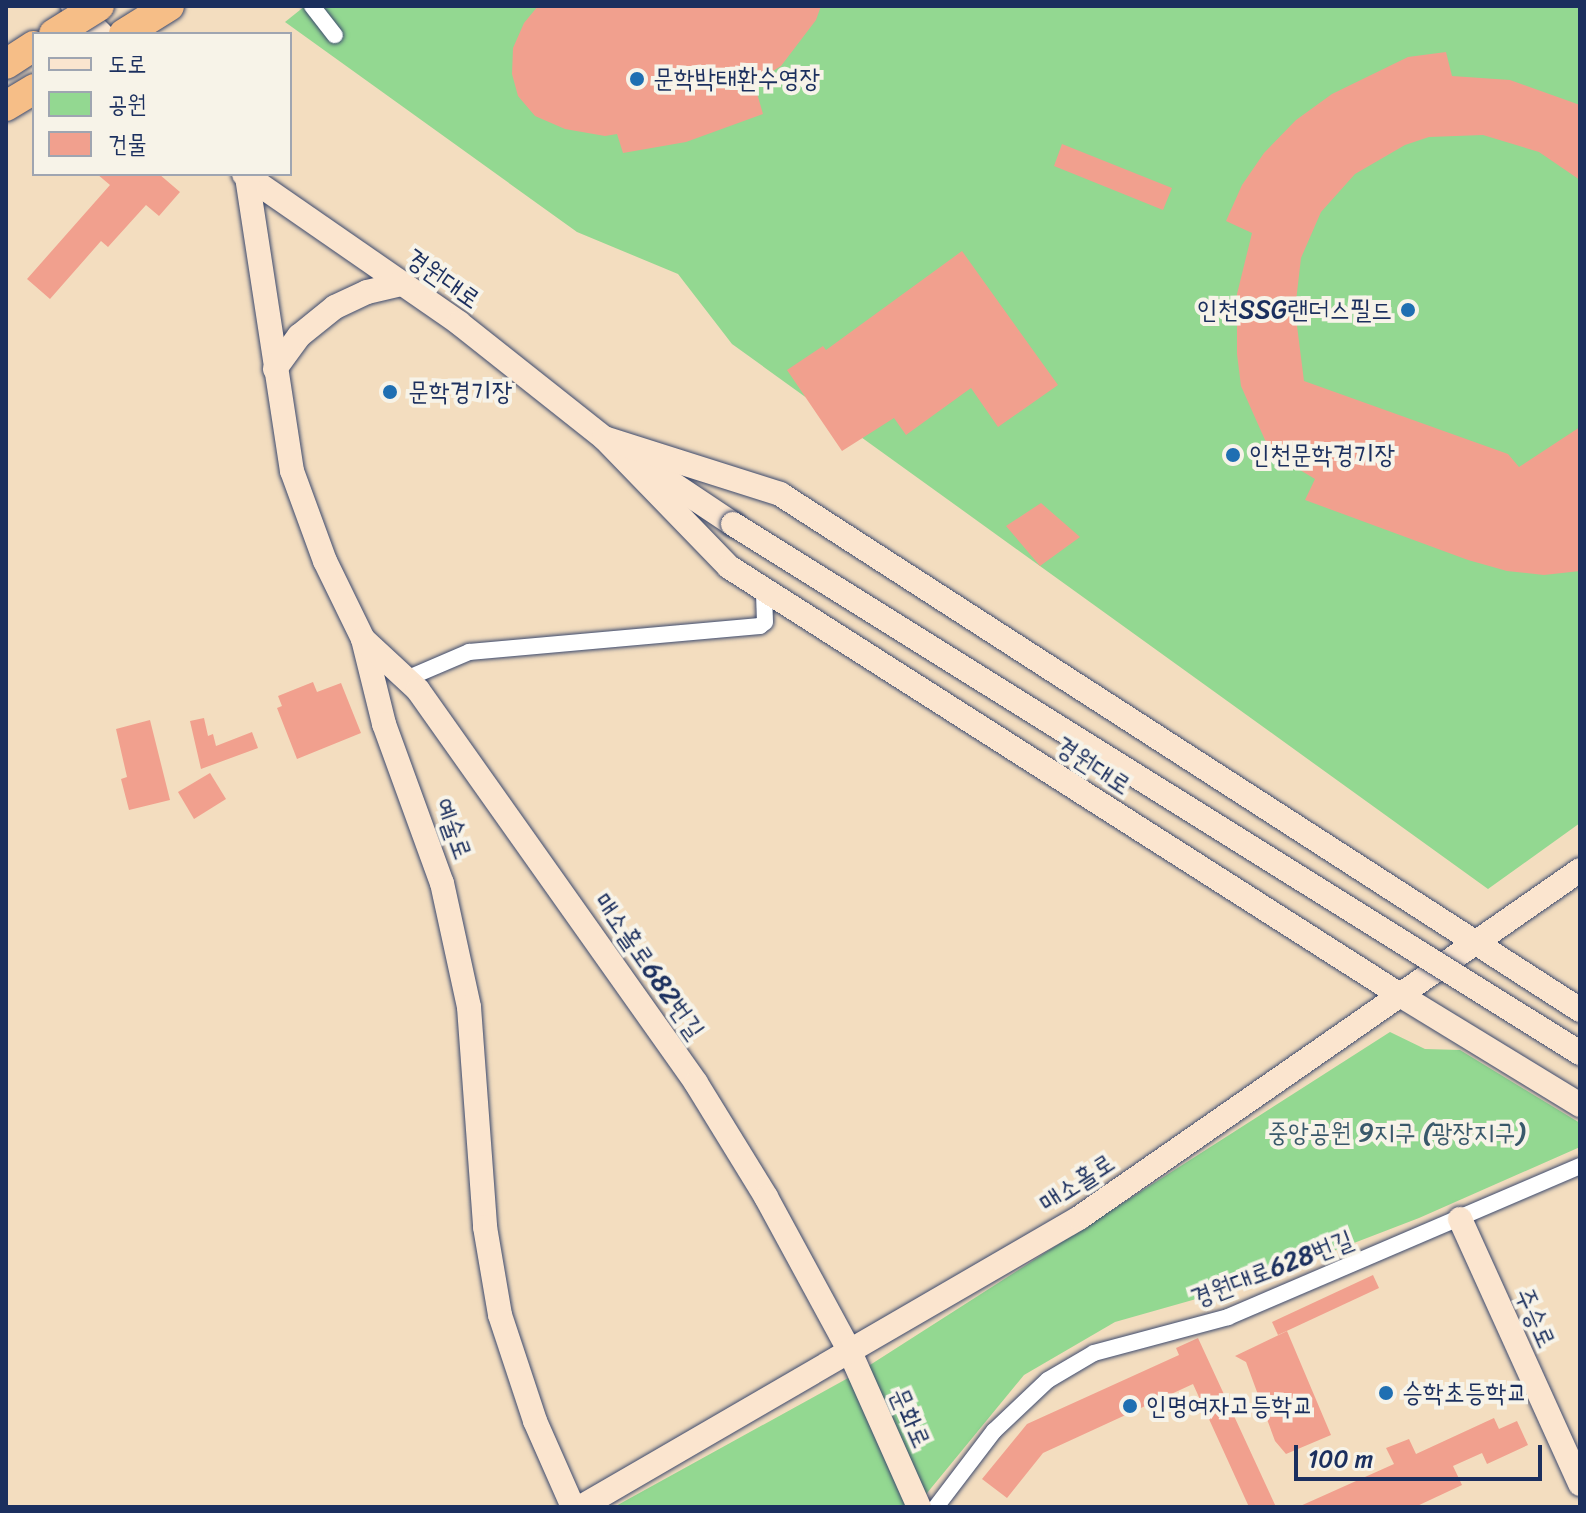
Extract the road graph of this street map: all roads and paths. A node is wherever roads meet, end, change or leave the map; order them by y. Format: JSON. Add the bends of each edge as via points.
{"nodes":[{"id":1,"x":73,"y":6,"type":"edge"},
{"id":2,"x":99,"y":6,"type":"edge"},
{"id":3,"x":169,"y":6,"type":"edge"},
{"id":4,"x":312,"y":6,"type":"edge"},
{"id":5,"x":57,"y":32,"type":"edge"},
{"id":6,"x":99,"y":32,"type":"edge"},
{"id":7,"x":127,"y":32,"type":"edge"},
{"id":8,"x":335,"y":35,"type":"dead end"},
{"id":9,"x":32,"y":47,"type":"edge"},
{"id":10,"x":6,"y":64,"type":"edge"},
{"id":11,"x":246,"y":176,"type":"edge"},
{"id":12,"x":402,"y":284,"type":"junction"},
{"id":13,"x":275,"y":369,"type":"junction"},
{"id":14,"x":604,"y":438,"type":"junction"},
{"id":15,"x":764,"y":589,"type":"junction"},
{"id":16,"x":363,"y":639,"type":"junction"},
{"id":17,"x":406,"y":679,"type":"junction"},
{"id":18,"x":1580,"y":870,"type":"edge"},
{"id":19,"x":1474,"y":944,"type":"junction"},
{"id":20,"x":1400,"y":995,"type":"junction"},
{"id":21,"x":1580,"y":1010,"type":"edge"},
{"id":22,"x":1580,"y":1053,"type":"edge"},
{"id":23,"x":1580,"y":1105,"type":"edge"},
{"id":24,"x":1580,"y":1166,"type":"edge"},
{"id":25,"x":1460,"y":1219,"type":"junction"},
{"id":26,"x":850,"y":1352,"type":"junction"},
{"id":27,"x":1580,"y":1484,"type":"edge"},
{"id":28,"x":573,"y":1507,"type":"edge"},
{"id":29,"x":581,"y":1507,"type":"edge"},
{"id":30,"x":919,"y":1507,"type":"edge"},
{"id":31,"x":936,"y":1507,"type":"edge"}],
"edges":[{"from":1,"to":6,"type":"main road"},
{"from":2,"to":5,"type":"highway","bridge":true},
{"from":3,"to":7,"type":"highway"},
{"from":4,"to":8,"type":"street"},
{"from":9,"to":10,"type":"highway"},
{"from":11,"to":12,"type":"main road","name":"경원대로"},
{"from":11,"to":13,"type":"main road","name":"예술로"},
{"from":12,"to":13,"type":"main road","via":[[335,307],[299,336]]},
{"from":12,"to":14,"type":"main road","name":"경원대로"},
{"from":13,"to":16,"type":"main road","name":"예술로","via":[[292,471],[325,561]]},
{"from":14,"to":15,"type":"main road","name":"경원대로","via":[[729,567]]},
{"from":14,"to":19,"type":"main road","name":"경원대로","via":[[780,494]]},
{"from":14,"to":22,"type":"main road","name":"경원대로","bridge":true},
{"from":15,"to":17,"type":"street","via":[[765,622],[760,626],[469,652]]},
{"from":15,"to":20,"type":"main road","name":"경원대로"},
{"from":16,"to":17,"type":"main road","name":"매소홀로682번길"},
{"from":16,"to":28,"type":"main road","name":"예술로","via":[[384,724],[442,883],[469,1007],[485,1227],[500,1315],[535,1421]]},
{"from":17,"to":26,"type":"main road","name":"매소홀로682번길","via":[[696,1083],[766,1197]]},
{"from":18,"to":19,"type":"main road","name":"매소홀로"},
{"from":19,"to":20,"type":"main road","name":"매소홀로"},
{"from":19,"to":21,"type":"main road","name":"경원대로"},
{"from":20,"to":23,"type":"main road","name":"경원대로"},
{"from":20,"to":26,"type":"main road","name":"매소홀로","via":[[1079,1218]]},
{"from":24,"to":25,"type":"street","name":"경원대로628번길"},
{"from":25,"to":27,"type":"main road","name":"주승로"},
{"from":25,"to":31,"type":"street","name":"경원대로628번길","via":[[1228,1317],[1094,1353],[1048,1380],[994,1431]]},
{"from":26,"to":29,"type":"main road","name":"매소홀로"},
{"from":26,"to":30,"type":"main road","name":"문화로"}]}
